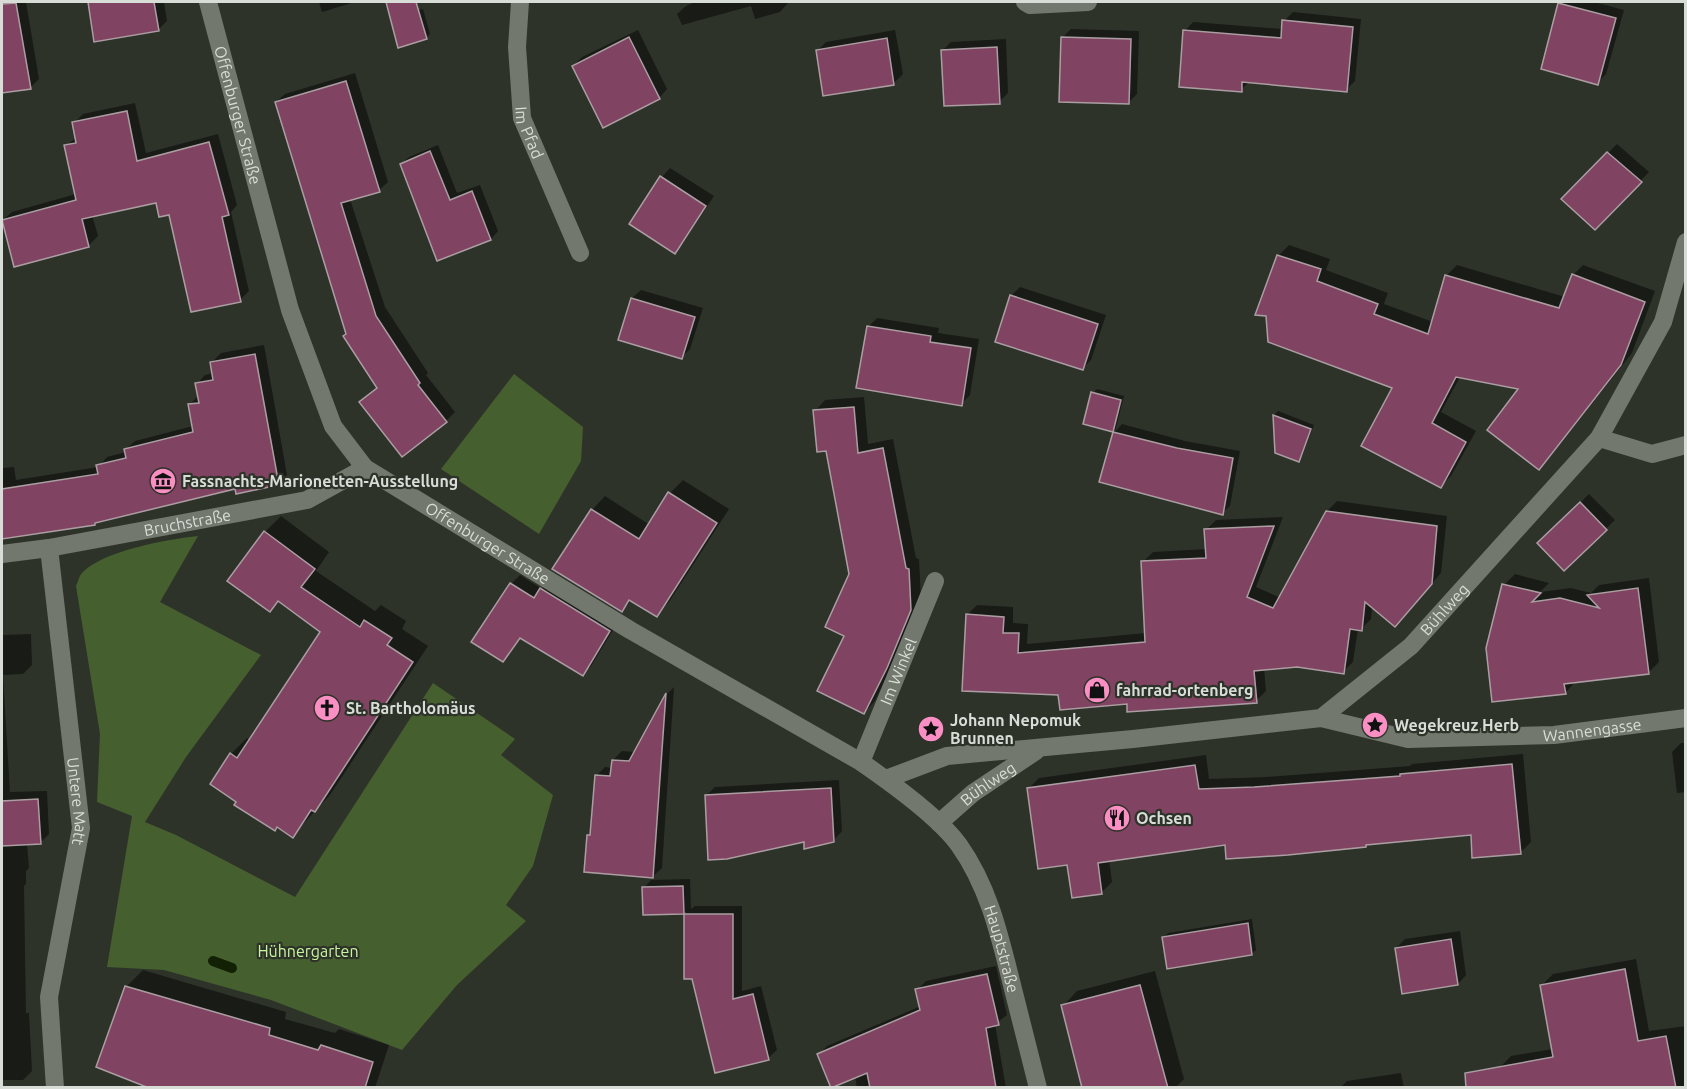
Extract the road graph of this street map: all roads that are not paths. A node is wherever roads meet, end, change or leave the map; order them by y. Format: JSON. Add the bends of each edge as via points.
{"nodes":[{"id":1,"x":208,"y":2,"type":"edge"},
{"id":2,"x":520,"y":2,"type":"edge"},
{"id":3,"x":1025,"y":2,"type":"edge"},
{"id":4,"x":1088,"y":2,"type":"edge"},
{"id":5,"x":1686,"y":242,"type":"edge"},
{"id":6,"x":580,"y":253,"type":"dead end"},
{"id":7,"x":1599,"y":438,"type":"junction"},
{"id":8,"x":1686,"y":446,"type":"edge"},
{"id":9,"x":365,"y":468,"type":"junction"},
{"id":10,"x":50,"y":549,"type":"junction"},
{"id":11,"x":2,"y":554,"type":"edge"},
{"id":12,"x":935,"y":581,"type":"dead end"},
{"id":13,"x":1320,"y":718,"type":"junction"},
{"id":14,"x":1686,"y":718,"type":"edge"},
{"id":15,"x":1040,"y":748,"type":"junction"},
{"id":16,"x":861,"y":762,"type":"junction"},
{"id":17,"x":886,"y":779,"type":"junction"},
{"id":18,"x":939,"y":823,"type":"junction"},
{"id":19,"x":55,"y":1088,"type":"edge"},
{"id":20,"x":1038,"y":1088,"type":"edge"}],
"edges":[{"from":1,"to":9,"type":"street","name":"Offenburger Straße","via":[[290,310],[333,426]]},
{"from":2,"to":6,"type":"street","name":"Im Pfad","via":[[517,47],[522,118]]},
{"from":3,"to":4,"type":"street"},
{"from":5,"to":7,"type":"street","name":"Bühlweg","via":[[1663,322]]},
{"from":7,"to":8,"type":"street","via":[[1652,454]]},
{"from":7,"to":13,"type":"street","name":"Bühlweg","via":[[1411,646]]},
{"from":9,"to":10,"type":"street","name":"Bruchstraße","via":[[307,501]]},
{"from":9,"to":16,"type":"street","name":"Offenburger Straße","via":[[630,630]]},
{"from":10,"to":11,"type":"street","name":"Bruchstraße"},
{"from":10,"to":19,"type":"street","name":"Untere Matt","via":[[81,828],[50,997]]},
{"from":12,"to":16,"type":"street","name":"Im Winkel"},
{"from":13,"to":14,"type":"street","name":"Wannengasse","via":[[1408,739],[1554,735]]},
{"from":13,"to":15,"type":"street","name":"Bühlweg"},
{"from":15,"to":17,"type":"street","name":"Bühlweg","via":[[947,756]]},
{"from":15,"to":18,"type":"street","name":"Bühlweg","via":[[973,793]]},
{"from":16,"to":17,"type":"street","name":"Offenburger Straße"},
{"from":17,"to":18,"type":"street","name":"Offenburger Straße"},
{"from":18,"to":20,"type":"street","name":"Hauptstraße","via":[[958,843],[984,887],[998,927]]}]}
